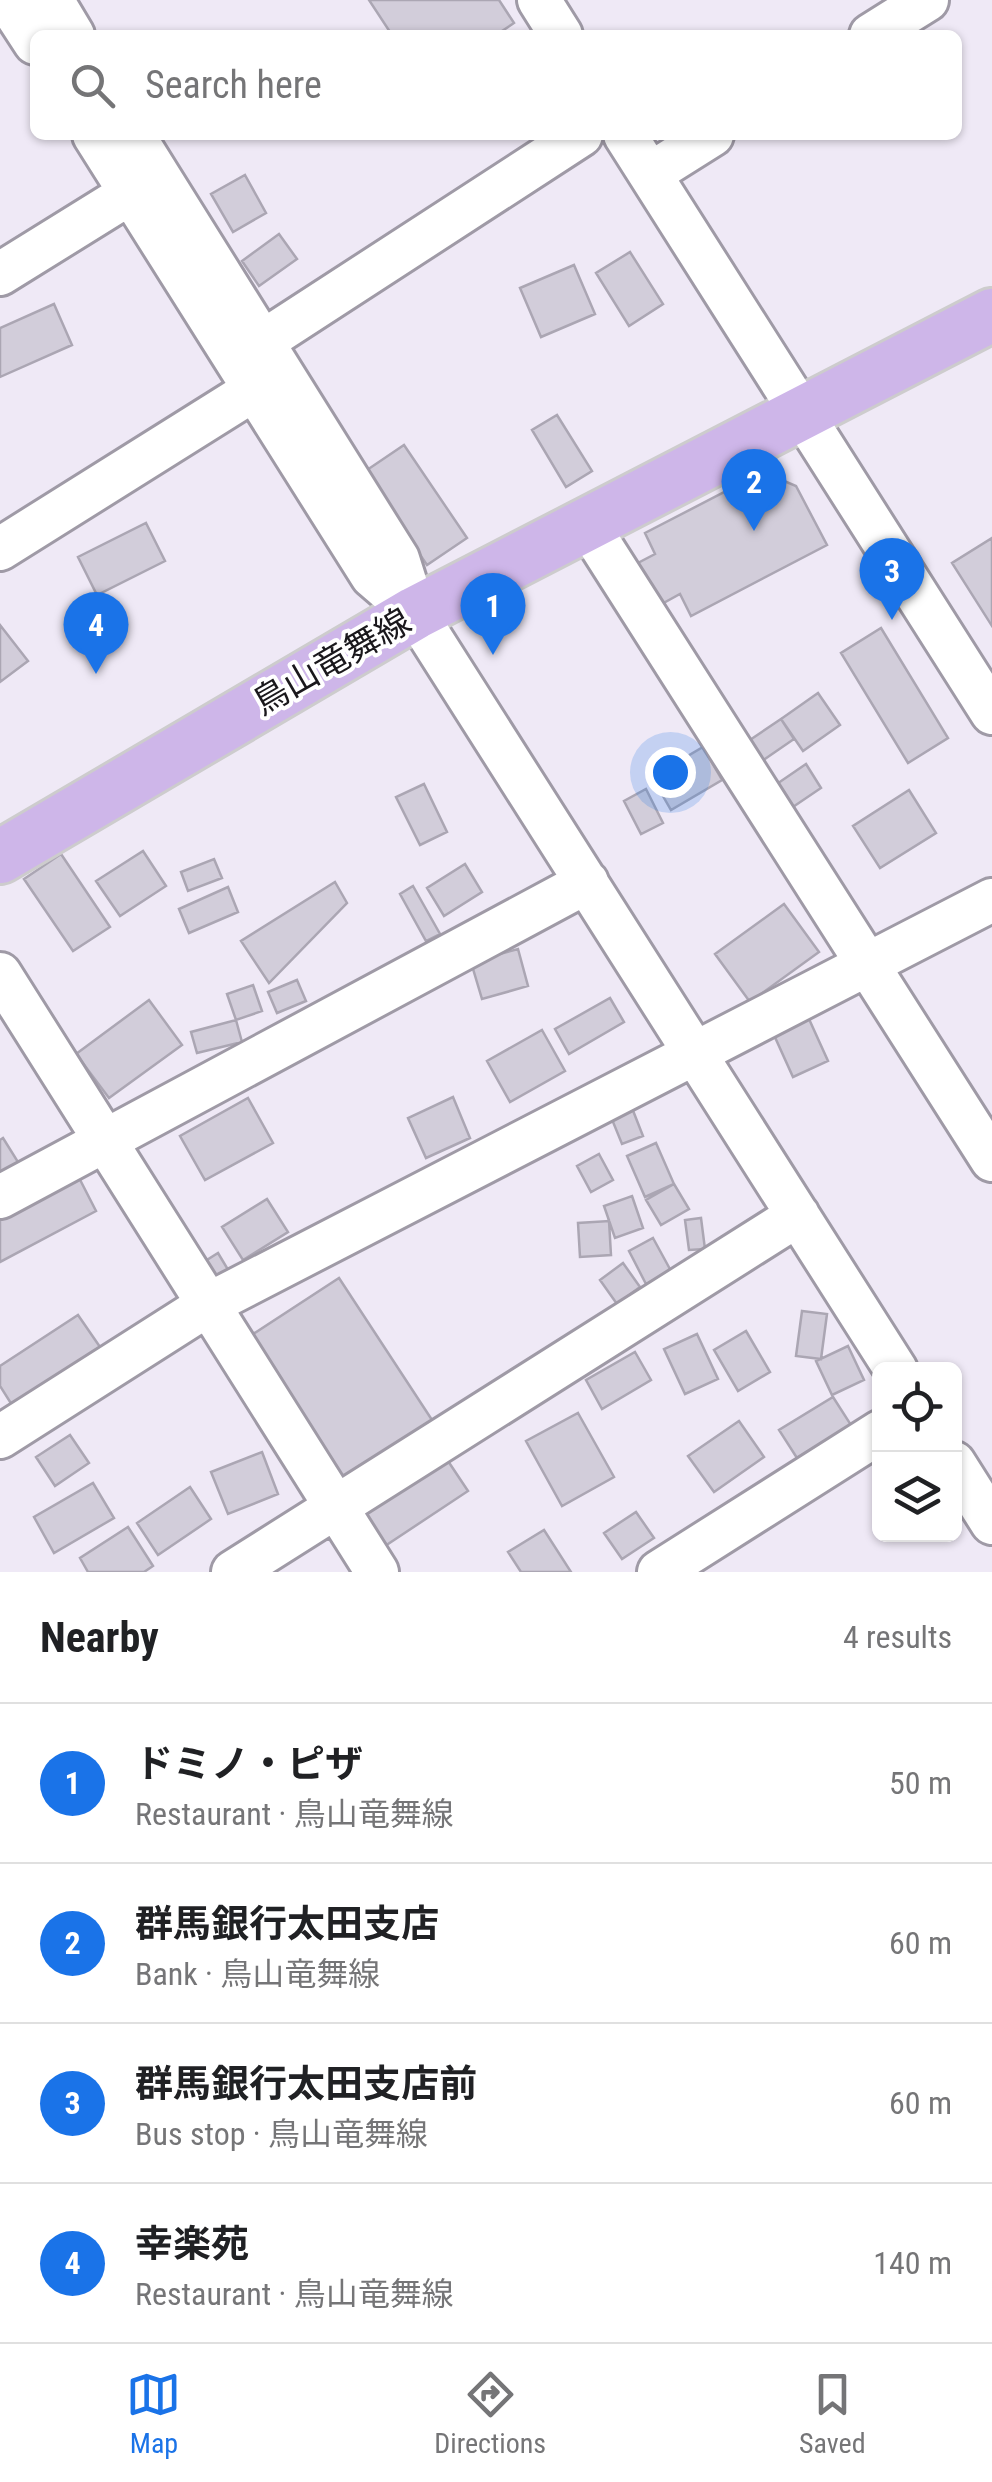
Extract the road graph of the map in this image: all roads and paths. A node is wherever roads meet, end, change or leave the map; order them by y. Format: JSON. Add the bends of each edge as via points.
{"nodes":[{"id":1,"x":7,"y":0,"type":"edge"},
{"id":2,"x":52,"y":0,"type":"edge"},
{"id":3,"x":927,"y":0,"type":"edge"},
{"id":4,"x":70,"y":30,"type":"edge"},
{"id":5,"x":879,"y":30,"type":"edge"},
{"id":6,"x":30,"y":35,"type":"edge"},
{"id":7,"x":99,"y":140,"type":"edge"},
{"id":8,"x":135,"y":140,"type":"edge"},
{"id":9,"x":575,"y":140,"type":"edge"},
{"id":10,"x":628,"y":140,"type":"edge"},
{"id":11,"x":704,"y":140,"type":"edge"},
{"id":12,"x":650,"y":174,"type":"junction"},
{"id":13,"x":144,"y":185,"type":"junction"},
{"id":14,"x":0,"y":274,"type":"edge"},
{"id":15,"x":992,"y":315,"type":"edge"},
{"id":16,"x":260,"y":365,"type":"junction"},
{"id":17,"x":803,"y":414,"type":"junction"},
{"id":18,"x":587,"y":524,"type":"junction"},
{"id":19,"x":0,"y":550,"type":"edge"},
{"id":20,"x":415,"y":612,"type":"junction"},
{"id":21,"x":992,"y":713,"type":"edge"},
{"id":22,"x":0,"y":858,"type":"edge"},
{"id":23,"x":587,"y":882,"type":"junction"},
{"id":24,"x":992,"y":900,"type":"edge"},
{"id":25,"x":868,"y":964,"type":"junction"},
{"id":26,"x":0,"y":974,"type":"edge"},
{"id":27,"x":694,"y":1054,"type":"junction"},
{"id":28,"x":107,"y":1139,"type":"junction"},
{"id":29,"x":992,"y":1160,"type":"edge"},
{"id":30,"x":0,"y":1197,"type":"edge"},
{"id":31,"x":798,"y":1215,"type":"junction"},
{"id":32,"x":209,"y":1304,"type":"junction"},
{"id":33,"x":891,"y":1362,"type":"edge"},
{"id":34,"x":0,"y":1437,"type":"edge"},
{"id":35,"x":872,"y":1437,"type":"edge"},
{"id":36,"x":962,"y":1476,"type":"edge"},
{"id":37,"x":336,"y":1506,"type":"junction"},
{"id":38,"x":992,"y":1523,"type":"edge"},
{"id":39,"x":232,"y":1572,"type":"edge"},
{"id":40,"x":377,"y":1572,"type":"edge"},
{"id":41,"x":658,"y":1572,"type":"edge"}],
"edges":[{"from":1,"to":6,"type":"street"},
{"from":2,"to":4,"type":"street"},
{"from":3,"to":5,"type":"street"},
{"from":7,"to":13,"type":"street"},
{"from":8,"to":13,"type":"street"},
{"from":9,"to":16,"type":"street"},
{"from":10,"to":12,"type":"street"},
{"from":11,"to":12,"type":"street"},
{"from":12,"to":17,"type":"street"},
{"from":13,"to":14,"type":"street"},
{"from":13,"to":16,"type":"street"},
{"from":15,"to":17,"type":"main road","name":"鳥山竜舞線"},
{"from":16,"to":19,"type":"street"},
{"from":16,"to":20,"type":"street","via":[[398,559]]},
{"from":17,"to":18,"type":"main road","name":"鳥山竜舞線"},
{"from":17,"to":21,"type":"street"},
{"from":18,"to":20,"type":"main road","name":"鳥山竜舞線"},
{"from":18,"to":25,"type":"street"},
{"from":20,"to":22,"type":"main road","name":"鳥山竜舞線"},
{"from":20,"to":23,"type":"street"},
{"from":23,"to":27,"type":"street"},
{"from":23,"to":28,"type":"street"},
{"from":24,"to":25,"type":"street"},
{"from":25,"to":27,"type":"street"},
{"from":25,"to":29,"type":"street"},
{"from":26,"to":28,"type":"street"},
{"from":27,"to":31,"type":"street"},
{"from":27,"to":32,"type":"street"},
{"from":28,"to":30,"type":"street"},
{"from":28,"to":32,"type":"street"},
{"from":31,"to":33,"type":"street"},
{"from":31,"to":37,"type":"street"},
{"from":32,"to":34,"type":"street"},
{"from":32,"to":37,"type":"street"},
{"from":35,"to":41,"type":"street"},
{"from":36,"to":38,"type":"street"},
{"from":37,"to":39,"type":"street"},
{"from":37,"to":40,"type":"street"}]}
